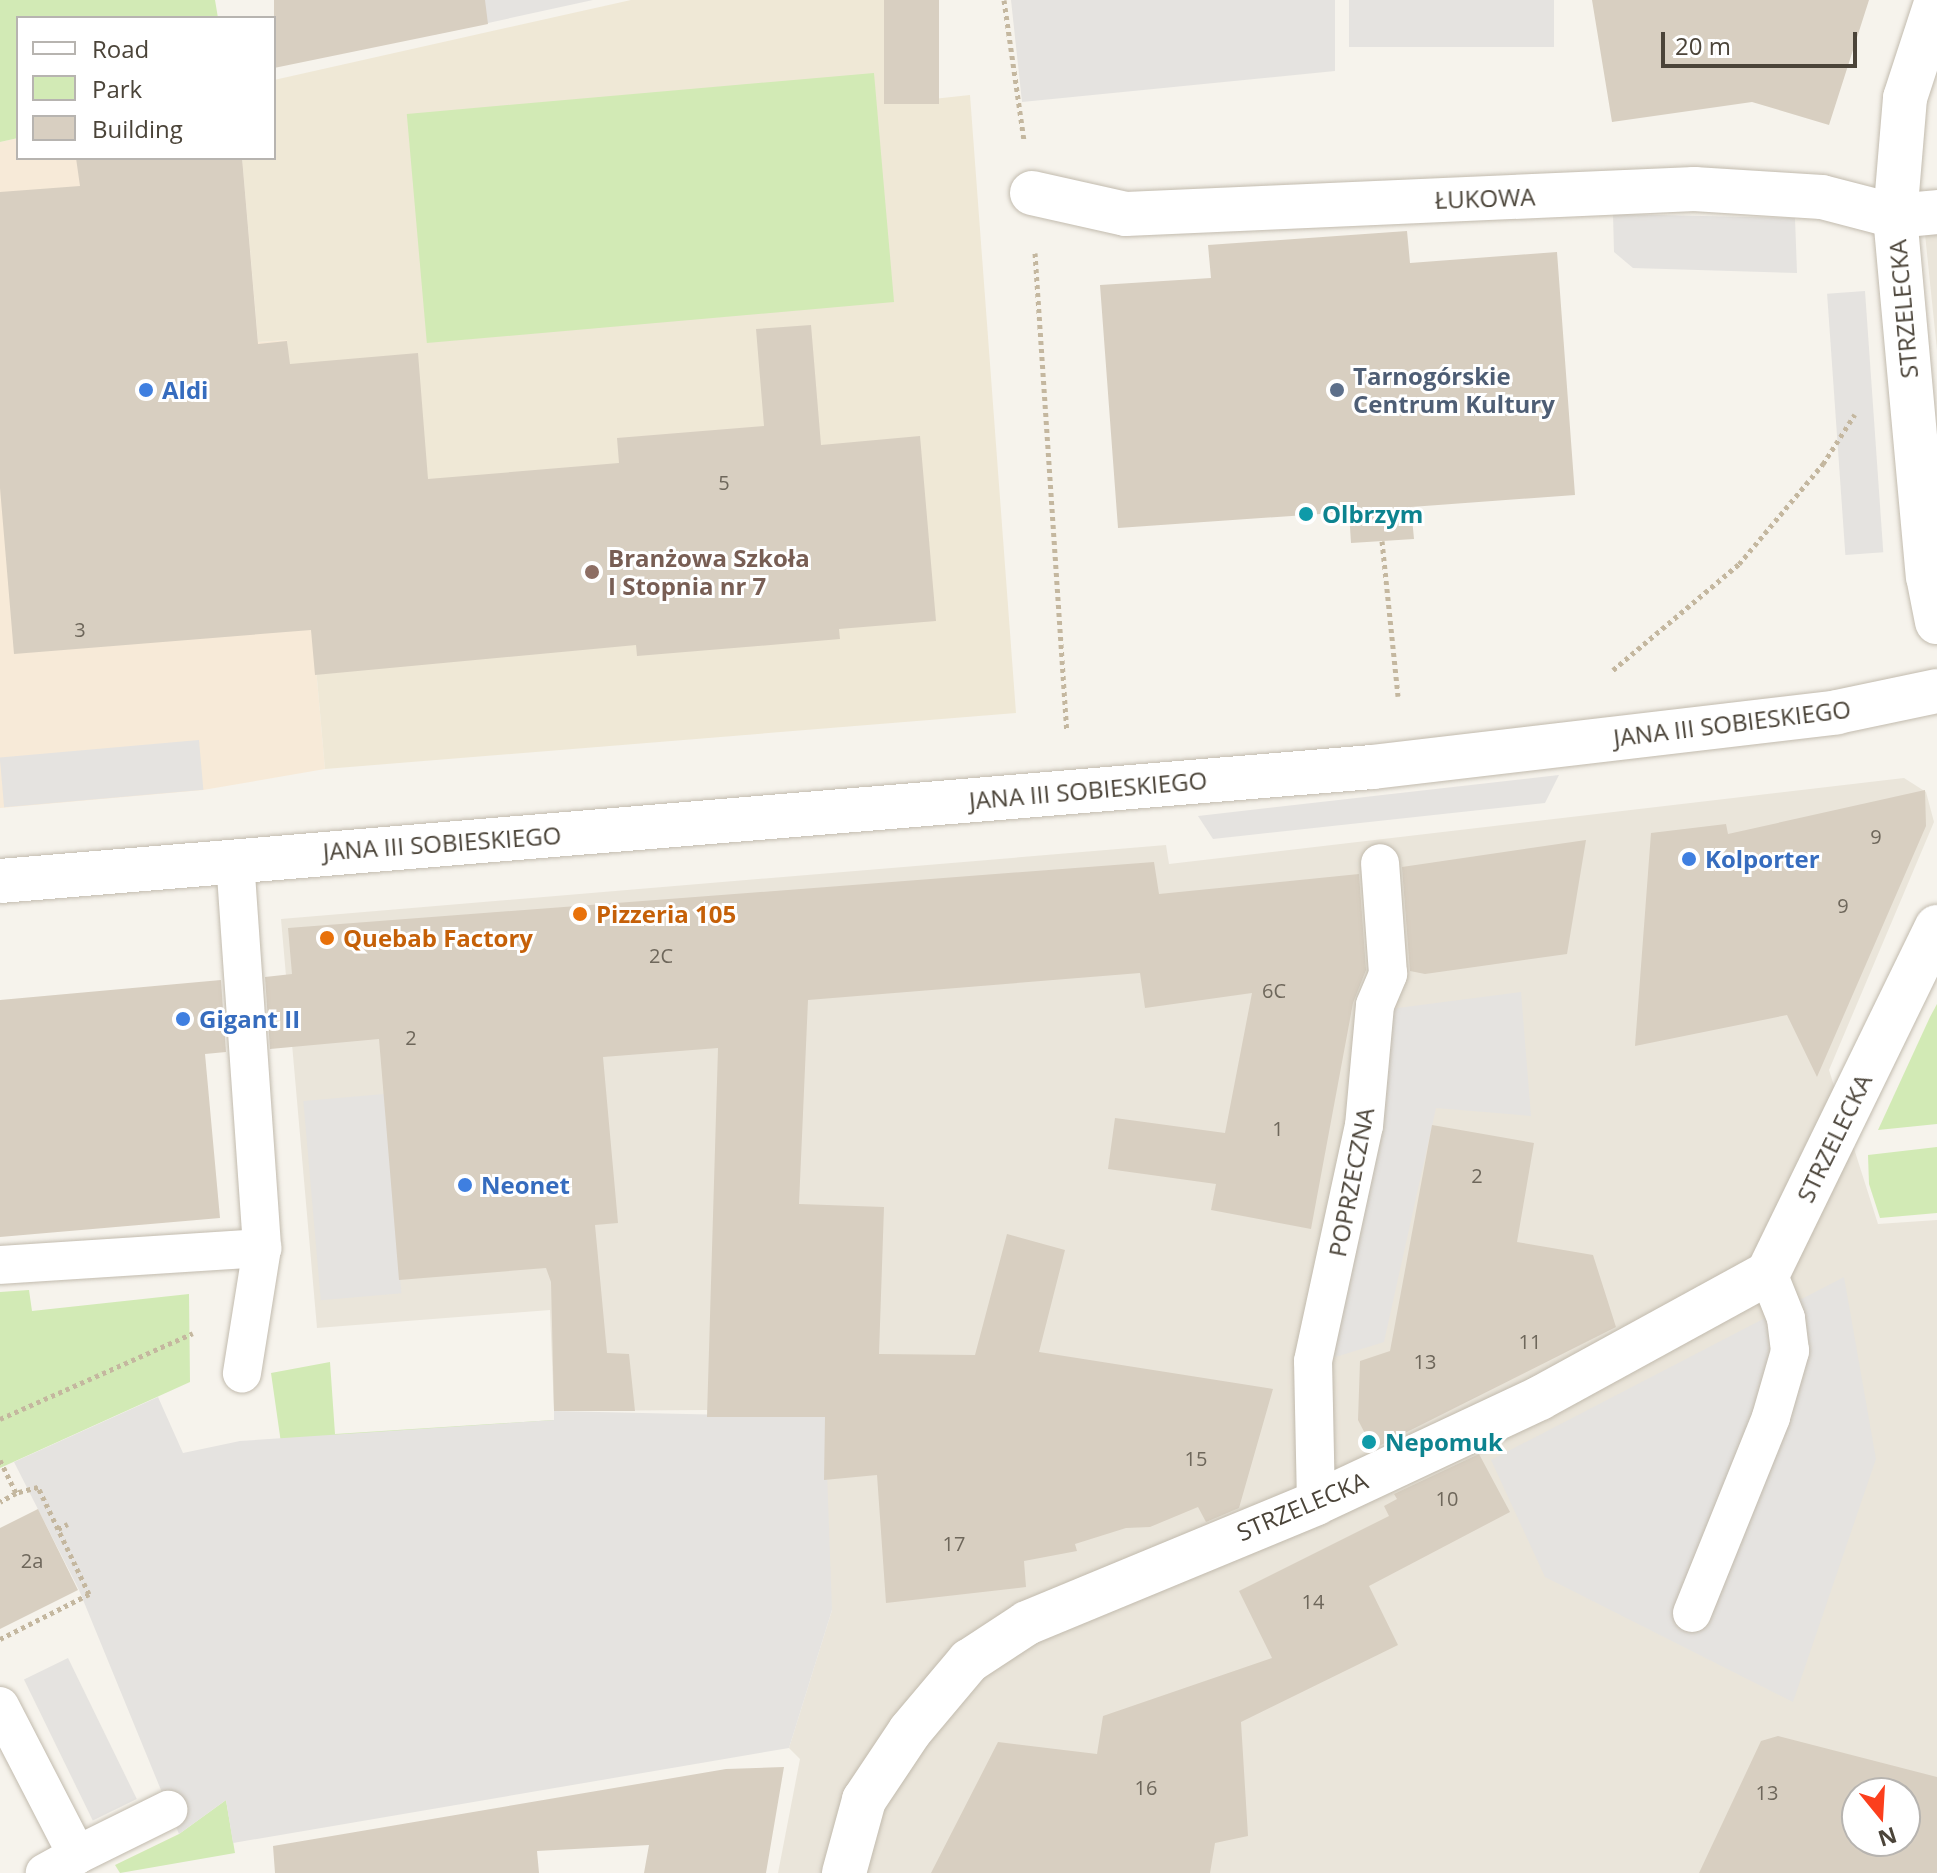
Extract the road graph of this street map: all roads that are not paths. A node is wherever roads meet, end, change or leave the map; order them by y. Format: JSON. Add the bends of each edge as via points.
{"nodes":[{"id":1,"x":1937,"y":0,"type":"edge"},
{"id":2,"x":1032,"y":193,"type":"road end"},
{"id":3,"x":1916,"y":214,"type":"edge"},
{"id":4,"x":1937,"y":622,"type":"edge"},
{"id":5,"x":1937,"y":691,"type":"edge"},
{"id":6,"x":235,"y":860,"type":"junction"},
{"id":7,"x":1380,"y":863,"type":"dead end"},
{"id":8,"x":0,"y":881,"type":"edge"},
{"id":9,"x":1937,"y":927,"type":"edge"},
{"id":10,"x":262,"y":1248,"type":"junction"},
{"id":11,"x":0,"y":1265,"type":"edge"},
{"id":12,"x":1768,"y":1273,"type":"junction"},
{"id":13,"x":242,"y":1373,"type":"dead end"},
{"id":14,"x":1316,"y":1503,"type":"junction"},
{"id":15,"x":1692,"y":1613,"type":"dead end"},
{"id":16,"x":0,"y":1706,"type":"edge"},
{"id":17,"x":168,"y":1810,"type":"dead end"},
{"id":18,"x":61,"y":1864,"type":"edge"},
{"id":19,"x":844,"y":1873,"type":"edge"}],
"edges":[{"from":1,"to":3,"type":"street","name":"STRZELECKA","via":[[1905,98]]},
{"from":2,"to":3,"type":"street","name":"ŁUKOWA","via":[[1126,214],[1694,189],[1822,197]]},
{"from":3,"to":4,"type":"street","name":"STRZELECKA","via":[[1928,576]]},
{"from":5,"to":6,"type":"street","name":"JANA III SOBIESKIEGO","via":[[1837,712],[1372,767]]},
{"from":6,"to":8,"type":"street","name":"JANA III SOBIESKIEGO"},
{"from":6,"to":10,"type":"lane"},
{"from":7,"to":14,"type":"lane","name":"POPRZECZNA","via":[[1388,974],[1375,1005],[1364,1126],[1313,1361]]},
{"from":9,"to":12,"type":"street","name":"STRZELECKA"},
{"from":10,"to":11,"type":"lane"},
{"from":10,"to":13,"type":"lane"},
{"from":12,"to":14,"type":"street","name":"STRZELECKA","via":[[1540,1398]]},
{"from":12,"to":15,"type":"lane","via":[[1786,1318],[1790,1351],[1771,1417]]},
{"from":14,"to":19,"type":"street","name":"STRZELECKA","via":[[1087,1594],[1027,1623],[969,1661],[910,1731],[864,1800]]},
{"from":16,"to":18,"type":"lane"},
{"from":17,"to":18,"type":"lane"}]}
